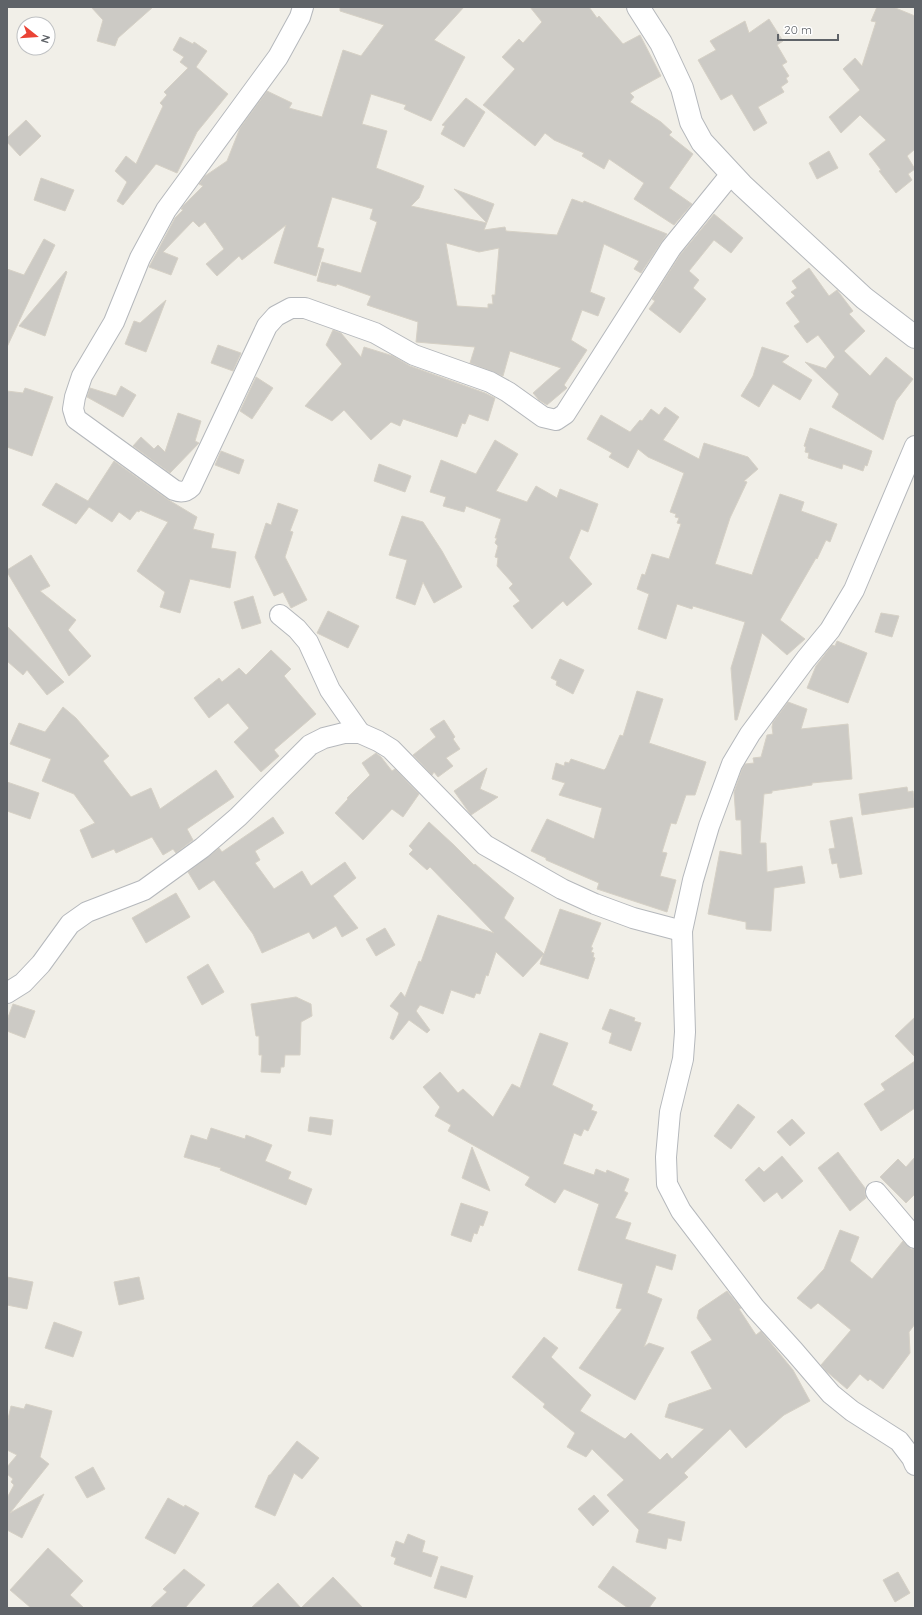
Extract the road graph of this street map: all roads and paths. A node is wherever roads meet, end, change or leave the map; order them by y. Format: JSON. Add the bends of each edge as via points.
{"nodes":[{"id":1,"x":304,"y":7,"type":"edge"},
{"id":2,"x":638,"y":7,"type":"edge"},
{"id":3,"x":732,"y":174,"type":"junction"},
{"id":4,"x":915,"y":337,"type":"edge"},
{"id":5,"x":915,"y":446,"type":"edge"},
{"id":6,"x":280,"y":615,"type":"dead end"},
{"id":7,"x":360,"y":733,"type":"junction"},
{"id":8,"x":682,"y":931,"type":"junction"},
{"id":9,"x":7,"y":993,"type":"edge"},
{"id":10,"x":876,"y":1192,"type":"dead end"},
{"id":11,"x":915,"y":1238,"type":"edge"},
{"id":12,"x":915,"y":1465,"type":"edge"}],
"edges":[{"from":1,"to":3,"type":"street","via":[[278,57],[166,210],[140,258],[114,322],[82,376],[75,396],[76,419],[180,493],[191,486],[267,326],[276,316],[291,308],[304,308],[375,333],[414,355],[490,382],[543,416],[556,420],[565,414],[671,248]]},
{"from":2,"to":3,"type":"street","via":[[661,43],[682,88],[691,122],[702,142]]},
{"from":3,"to":4,"type":"street","via":[[864,298]]},
{"from":5,"to":8,"type":"street","via":[[854,590],[836,622],[750,734],[732,764],[709,826],[693,880]]},
{"from":6,"to":7,"type":"street","via":[[308,642],[330,690]]},
{"from":7,"to":8,"type":"street","via":[[391,748],[485,845],[562,889],[595,904],[633,918]]},
{"from":7,"to":9,"type":"street","via":[[324,738],[310,745],[238,816],[191,857],[144,890],[87,912],[70,924],[41,964],[22,983]]},
{"from":8,"to":12,"type":"street","via":[[684,1059],[670,1112],[666,1156],[667,1184],[681,1211],[755,1308],[831,1394],[852,1411],[899,1441]]},
{"from":10,"to":11,"type":"street"}]}
